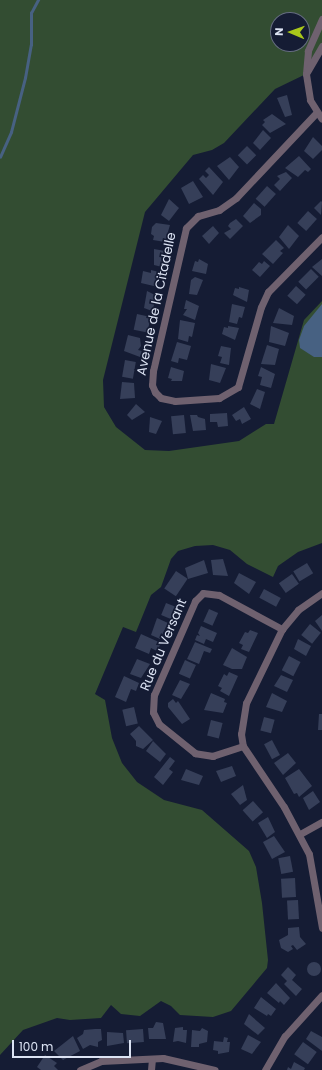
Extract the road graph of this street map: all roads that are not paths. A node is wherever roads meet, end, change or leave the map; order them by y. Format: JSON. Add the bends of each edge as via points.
{"nodes":[{"id":1,"x":322,"y":19,"type":"edge"},
{"id":2,"x":322,"y":46,"type":"edge"},
{"id":3,"x":306,"y":74,"type":"junction"},
{"id":4,"x":317,"y":112,"type":"junction"},
{"id":5,"x":322,"y":119,"type":"edge"},
{"id":6,"x":322,"y":237,"type":"edge"},
{"id":7,"x":322,"y":594,"type":"edge"},
{"id":8,"x":282,"y":629,"type":"junction"},
{"id":9,"x":243,"y":746,"type":"junction"},
{"id":10,"x":322,"y":822,"type":"edge"},
{"id":11,"x":300,"y":834,"type":"junction"},
{"id":12,"x":322,"y":928,"type":"edge"},
{"id":13,"x":322,"y":995,"type":"edge"},
{"id":14,"x":152,"y":1059,"type":"junction"},
{"id":15,"x":80,"y":1070,"type":"edge"},
{"id":16,"x":151,"y":1070,"type":"edge"},
{"id":17,"x":215,"y":1070,"type":"edge"},
{"id":18,"x":265,"y":1070,"type":"edge"}],
"edges":[{"from":1,"to":3,"type":"street","via":[[308,51]]},
{"from":2,"to":3,"type":"street"},
{"from":3,"to":4,"type":"street","via":[[310,100]]},
{"from":4,"to":5,"type":"street"},
{"from":4,"to":6,"type":"street","name":"Avenue de la Citadelle","via":[[236,198],[219,210],[198,216],[186,228],[153,371],[152,385],[155,392],[161,398],[175,401],[219,398],[238,387],[261,307],[268,292]]},
{"from":7,"to":8,"type":"street","via":[[298,610]]},
{"from":8,"to":9,"type":"street","via":[[243,714]]},
{"from":8,"to":9,"type":"street","name":"Rue du Versant","via":[[219,595],[203,593],[195,601],[154,695],[153,712],[159,724],[195,753],[213,756]]},
{"from":9,"to":11,"type":"street"},
{"from":10,"to":11,"type":"street"},
{"from":11,"to":12,"type":"street","via":[[312,863]]},
{"from":13,"to":18,"type":"street","via":[[285,1036]]},
{"from":14,"to":15,"type":"street","via":[[101,1061]]},
{"from":14,"to":16,"type":"street"},
{"from":14,"to":17,"type":"street","via":[[174,1059]]}]}
